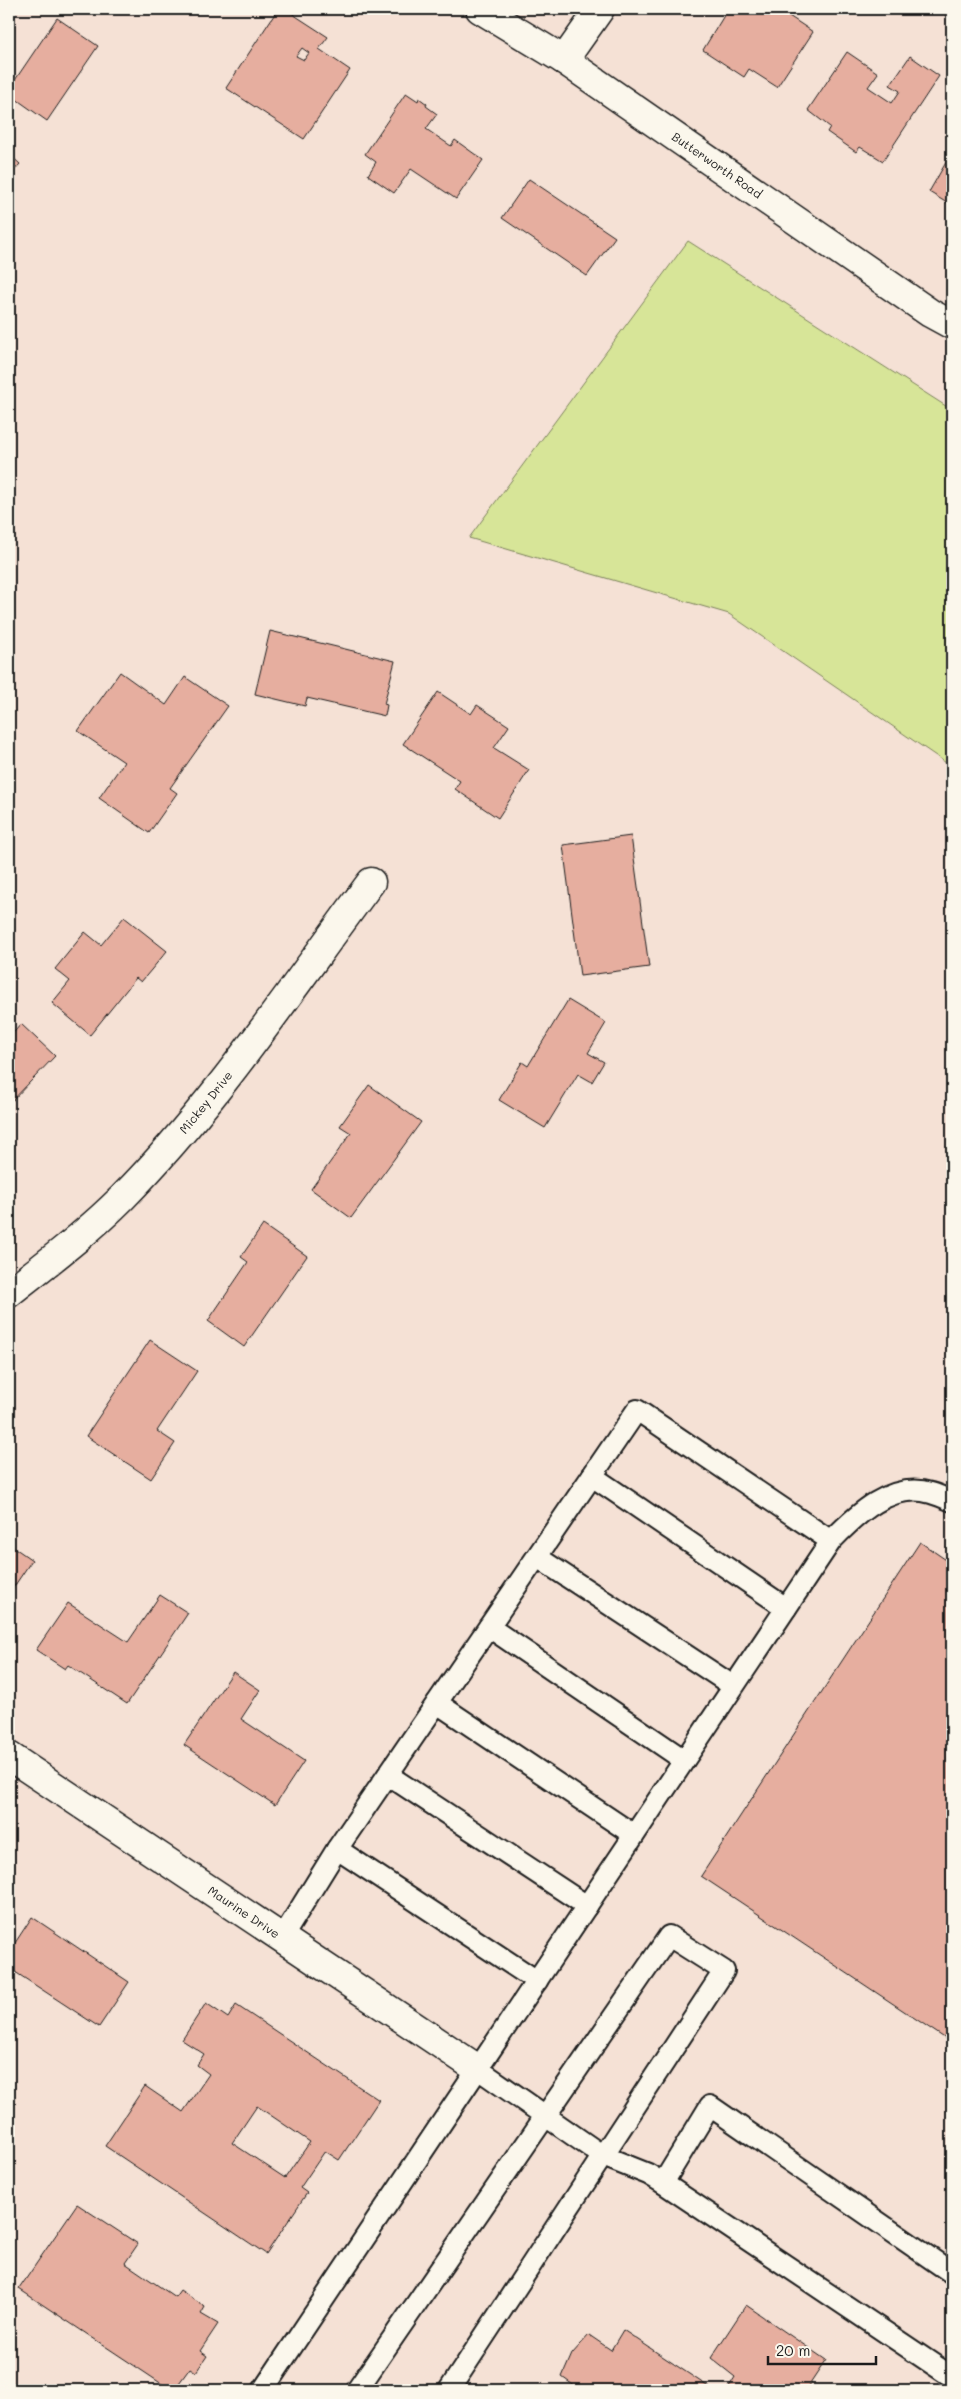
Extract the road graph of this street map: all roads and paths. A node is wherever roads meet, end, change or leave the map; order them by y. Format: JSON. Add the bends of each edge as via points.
{"nodes":[{"id":1,"x":480,"y":9,"type":"edge"},
{"id":2,"x":600,"y":9,"type":"edge"},
{"id":3,"x":564,"y":60,"type":"junction"},
{"id":4,"x":952,"y":325,"type":"edge"},
{"id":5,"x":371,"y":882,"type":"dead end"},
{"id":6,"x":9,"y":1294,"type":"edge"},
{"id":7,"x":592,"y":1476,"type":"junction"},
{"id":8,"x":952,"y":1501,"type":"edge"},
{"id":9,"x":830,"y":1541,"type":"junction"},
{"id":10,"x":537,"y":1557,"type":"junction"},
{"id":11,"x":786,"y":1608,"type":"junction"},
{"id":12,"x":489,"y":1627,"type":"junction"},
{"id":13,"x":733,"y":1686,"type":"junction"},
{"id":14,"x":437,"y":1703,"type":"junction"},
{"id":15,"x":9,"y":1756,"type":"edge"},
{"id":16,"x":684,"y":1760,"type":"junction"},
{"id":17,"x":388,"y":1775,"type":"junction"},
{"id":18,"x":634,"y":1835,"type":"junction"},
{"id":19,"x":337,"y":1849,"type":"junction"},
{"id":20,"x":587,"y":1906,"type":"junction"},
{"id":21,"x":282,"y":1938,"type":"junction"},
{"id":22,"x":537,"y":1981,"type":"junction"},
{"id":23,"x":478,"y":2069,"type":"junction"},
{"id":24,"x":546,"y":2116,"type":"junction"},
{"id":25,"x":603,"y":2156,"type":"junction"},
{"id":26,"x":663,"y":2183,"type":"junction"},
{"id":27,"x":952,"y":2273,"type":"edge"},
{"id":28,"x":952,"y":2377,"type":"edge"},
{"id":29,"x":263,"y":2390,"type":"edge"},
{"id":30,"x":357,"y":2390,"type":"edge"},
{"id":31,"x":449,"y":2390,"type":"edge"}],
"edges":[{"from":1,"to":3,"type":"street","name":"Butterworth Road"},
{"from":2,"to":3,"type":"street"},
{"from":3,"to":4,"type":"street","name":"Butterworth Road"},
{"from":5,"to":6,"type":"street","name":"Mickey Drive","via":[[225,1078],[157,1161],[86,1232]]},
{"from":7,"to":9,"type":"lane","via":[[637,1410]]},
{"from":7,"to":10,"type":"lane"},
{"from":7,"to":11,"type":"lane"},
{"from":8,"to":9,"type":"lane","via":[[930,1492],[892,1494],[851,1520]]},
{"from":9,"to":11,"type":"lane"},
{"from":10,"to":12,"type":"lane"},
{"from":10,"to":13,"type":"lane"},
{"from":11,"to":13,"type":"lane"},
{"from":12,"to":14,"type":"lane"},
{"from":12,"to":16,"type":"lane"},
{"from":13,"to":16,"type":"lane"},
{"from":14,"to":17,"type":"lane"},
{"from":14,"to":18,"type":"lane"},
{"from":15,"to":21,"type":"street","name":"Maurine Drive"},
{"from":16,"to":18,"type":"lane"},
{"from":17,"to":19,"type":"lane"},
{"from":17,"to":20,"type":"lane"},
{"from":18,"to":20,"type":"lane"},
{"from":19,"to":21,"type":"lane"},
{"from":19,"to":22,"type":"lane"},
{"from":20,"to":22,"type":"lane"},
{"from":21,"to":23,"type":"street","name":"Maurine Drive"},
{"from":22,"to":23,"type":"lane"},
{"from":23,"to":24,"type":"lane"},
{"from":23,"to":29,"type":"lane"},
{"from":24,"to":25,"type":"lane"},
{"from":24,"to":25,"type":"lane","via":[[669,1936],[724,1972]]},
{"from":24,"to":30,"type":"lane"},
{"from":25,"to":26,"type":"lane"},
{"from":25,"to":31,"type":"lane"},
{"from":26,"to":27,"type":"lane","via":[[710,2106]]},
{"from":26,"to":28,"type":"lane"}]}
